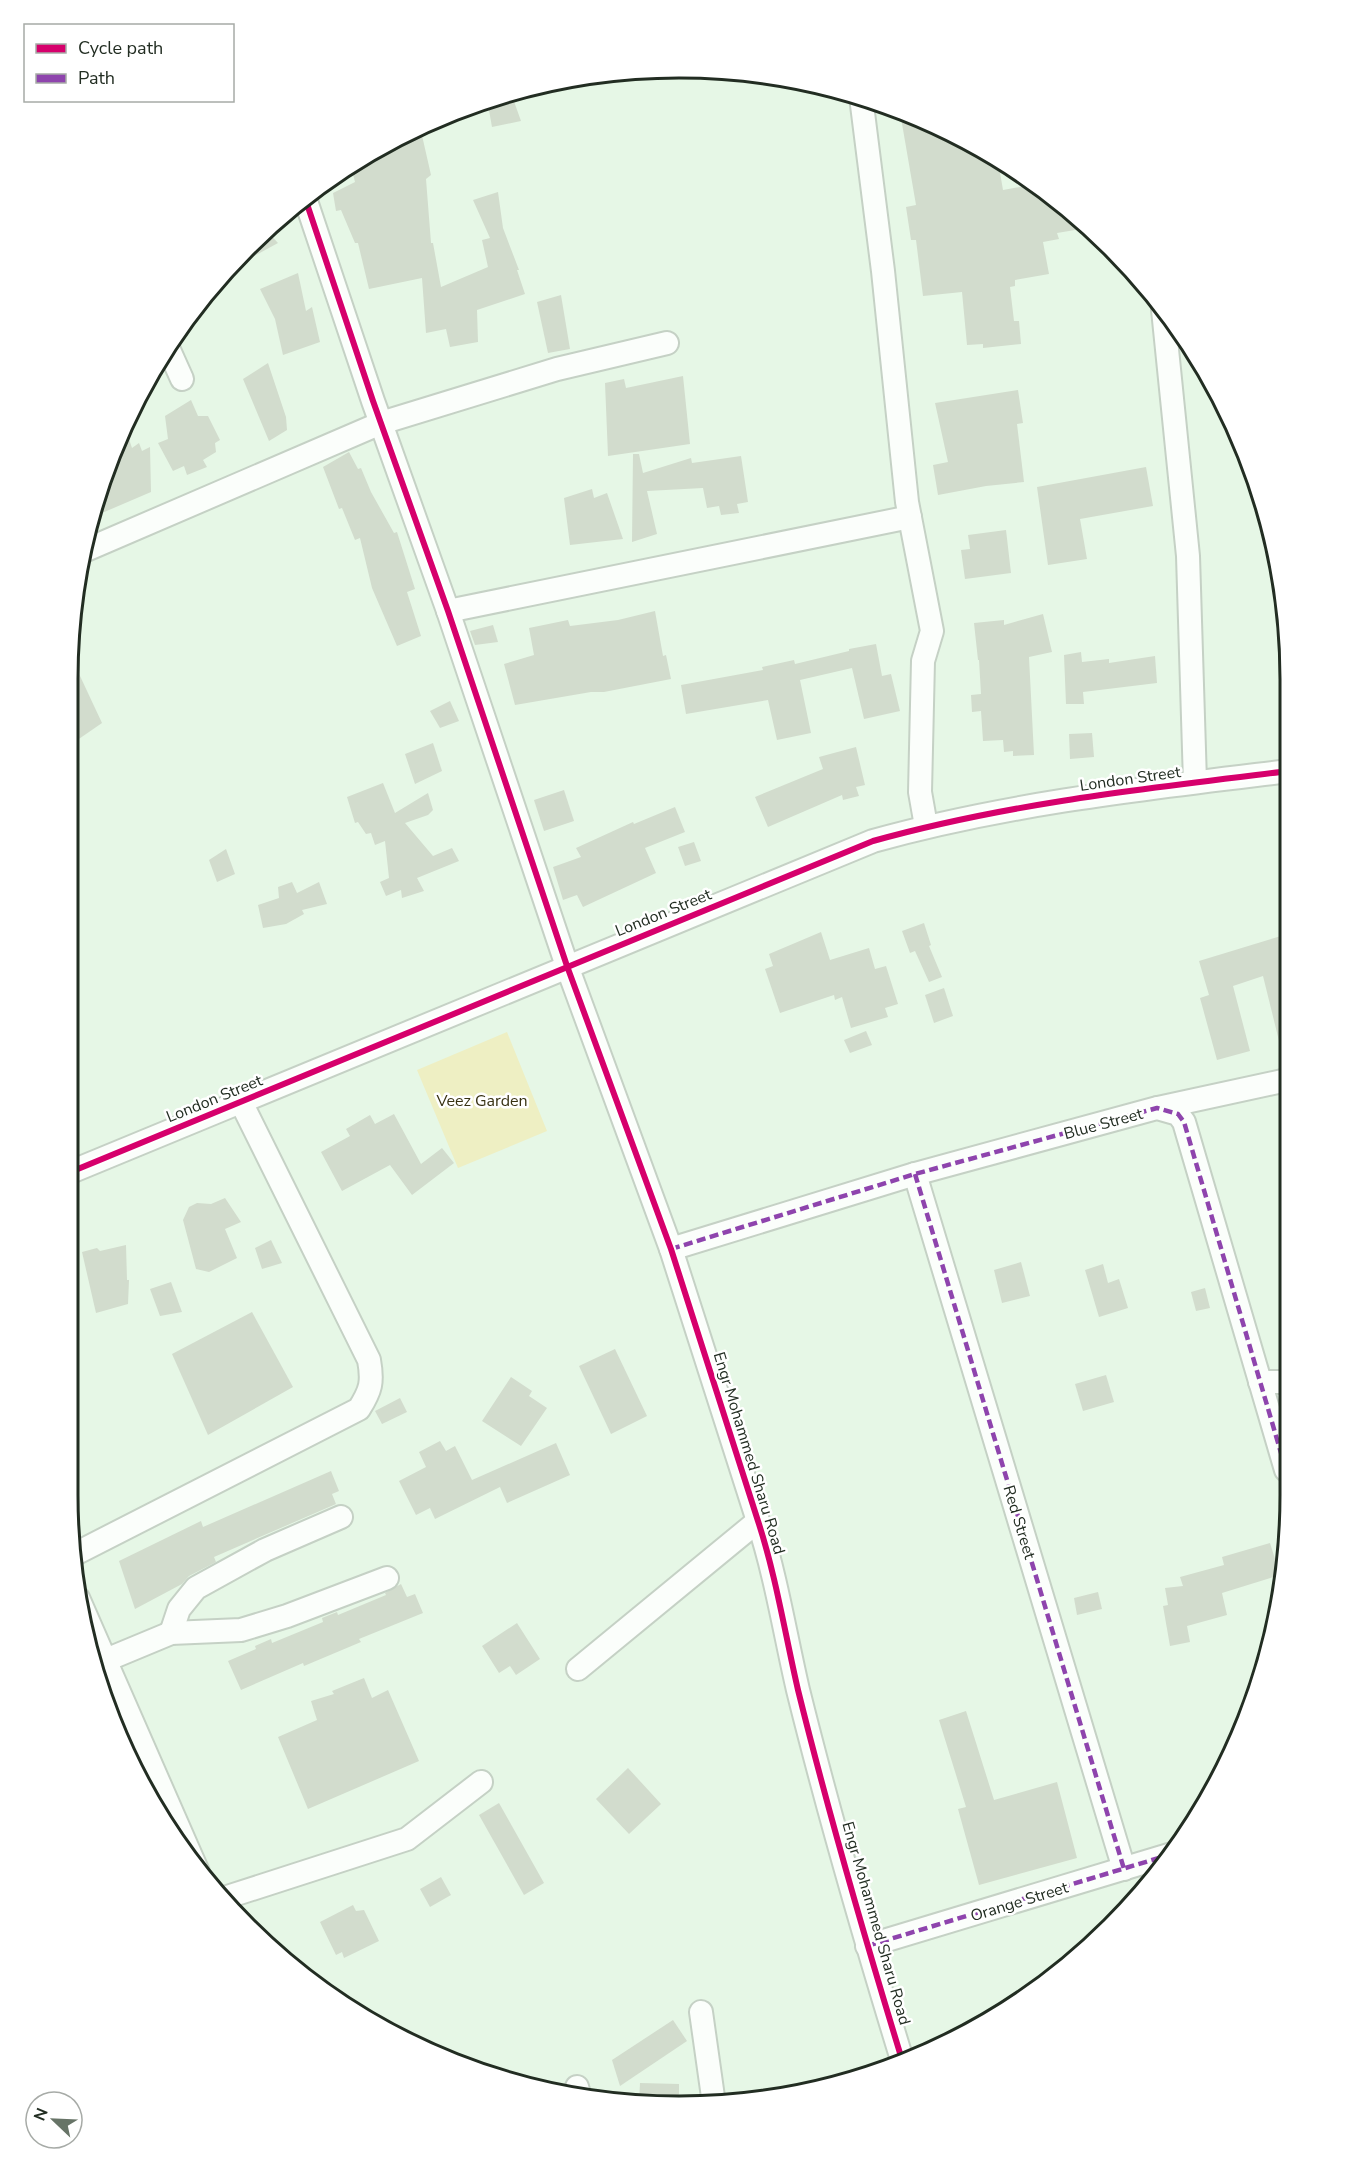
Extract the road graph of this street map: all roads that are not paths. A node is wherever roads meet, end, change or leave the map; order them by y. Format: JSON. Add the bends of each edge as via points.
{"nodes":[{"id":1,"x":862,"y":107,"type":"edge"},
{"id":2,"x":308,"y":206,"type":"edge"},
{"id":3,"x":1165,"y":325,"type":"edge"},
{"id":4,"x":667,"y":343,"type":"dead end"},
{"id":5,"x":172,"y":357,"type":"edge"},
{"id":6,"x":182,"y":379,"type":"dead end"},
{"id":7,"x":381,"y":423,"type":"junction"},
{"id":8,"x":910,"y":517,"type":"junction"},
{"id":9,"x":93,"y":547,"type":"edge"},
{"id":10,"x":448,"y":611,"type":"junction"},
{"id":11,"x":1280,"y":772,"type":"edge"},
{"id":12,"x":1195,"y":782,"type":"junction"},
{"id":13,"x":926,"y":826,"type":"junction"},
{"id":14,"x":567,"y":966,"type":"junction"},
{"id":15,"x":1280,"y":1082,"type":"edge"},
{"id":16,"x":241,"y":1102,"type":"junction"},
{"id":17,"x":1157,"y":1108,"type":"junction"},
{"id":18,"x":78,"y":1169,"type":"edge"},
{"id":19,"x":915,"y":1174,"type":"junction"},
{"id":20,"x":671,"y":1249,"type":"junction"},
{"id":21,"x":1260,"y":1382,"type":"junction"},
{"id":22,"x":1280,"y":1382,"type":"edge"},
{"id":23,"x":1280,"y":1450,"type":"edge"},
{"id":24,"x":342,"y":1517,"type":"dead end"},
{"id":25,"x":758,"y":1521,"type":"junction"},
{"id":26,"x":81,"y":1551,"type":"edge"},
{"id":27,"x":387,"y":1578,"type":"dead end"},
{"id":28,"x":171,"y":1633,"type":"junction"},
{"id":29,"x":95,"y":1635,"type":"edge"},
{"id":30,"x":106,"y":1660,"type":"junction"},
{"id":31,"x":578,"y":1669,"type":"dead end"},
{"id":32,"x":481,"y":1782,"type":"dead end"},
{"id":33,"x":180,"y":1830,"type":"edge"},
{"id":34,"x":1158,"y":1858,"type":"edge"},
{"id":35,"x":1124,"y":1869,"type":"junction"},
{"id":36,"x":231,"y":1896,"type":"edge"},
{"id":37,"x":867,"y":1946,"type":"junction"},
{"id":38,"x":701,"y":2012,"type":"dead end"},
{"id":39,"x":900,"y":2053,"type":"edge"},
{"id":40,"x":713,"y":2095,"type":"edge"}],
"edges":[{"from":1,"to":8,"type":"street"},
{"from":2,"to":7,"type":"street","name":"Engr Mohammed Sharu Road"},
{"from":3,"to":12,"type":"street","via":[[1188,556]]},
{"from":4,"to":7,"type":"street","via":[[557,369]]},
{"from":5,"to":6,"type":"street"},
{"from":7,"to":9,"type":"street"},
{"from":7,"to":10,"type":"street","name":"Engr Mohammed Sharu Road"},
{"from":8,"to":10,"type":"street"},
{"from":8,"to":13,"type":"street","via":[[932,632],[922,661],[920,792]]},
{"from":10,"to":14,"type":"street","name":"Engr Mohammed Sharu Road"},
{"from":11,"to":12,"type":"street","name":"London Street"},
{"from":12,"to":13,"type":"street","name":"London Street","via":[[997,811]]},
{"from":13,"to":14,"type":"street","name":"London Street","via":[[873,841]]},
{"from":14,"to":16,"type":"street","name":"London Street"},
{"from":14,"to":20,"type":"street","name":"Engr Mohammed Sharu Road"},
{"from":15,"to":17,"type":"street"},
{"from":16,"to":18,"type":"street","name":"London Street"},
{"from":16,"to":26,"type":"street","via":[[369,1360],[372,1379],[368,1395],[359,1409]]},
{"from":17,"to":19,"type":"street","name":"Blue Street"},
{"from":17,"to":21,"type":"street","name":"Blue Street","via":[[1178,1114],[1184,1122]]},
{"from":19,"to":20,"type":"street","name":"Blue Street"},
{"from":19,"to":35,"type":"street","name":"Red Street"},
{"from":20,"to":25,"type":"street","name":"Engr Mohammed Sharu Road"},
{"from":21,"to":22,"type":"street"},
{"from":21,"to":23,"type":"street","name":"Blue Street"},
{"from":24,"to":28,"type":"street","via":[[265,1550],[196,1588],[179,1609]]},
{"from":25,"to":31,"type":"street"},
{"from":25,"to":37,"type":"street","name":"Engr Mohammed Sharu Road","via":[[798,1690]]},
{"from":27,"to":28,"type":"street","via":[[241,1630]]},
{"from":28,"to":30,"type":"street"},
{"from":29,"to":30,"type":"street"},
{"from":30,"to":33,"type":"street"},
{"from":32,"to":36,"type":"street","via":[[407,1839]]},
{"from":34,"to":35,"type":"street","name":"Orange Street"},
{"from":35,"to":37,"type":"street","name":"Orange Street"},
{"from":37,"to":39,"type":"street","name":"Engr Mohammed Sharu Road"},
{"from":38,"to":40,"type":"street"}]}
